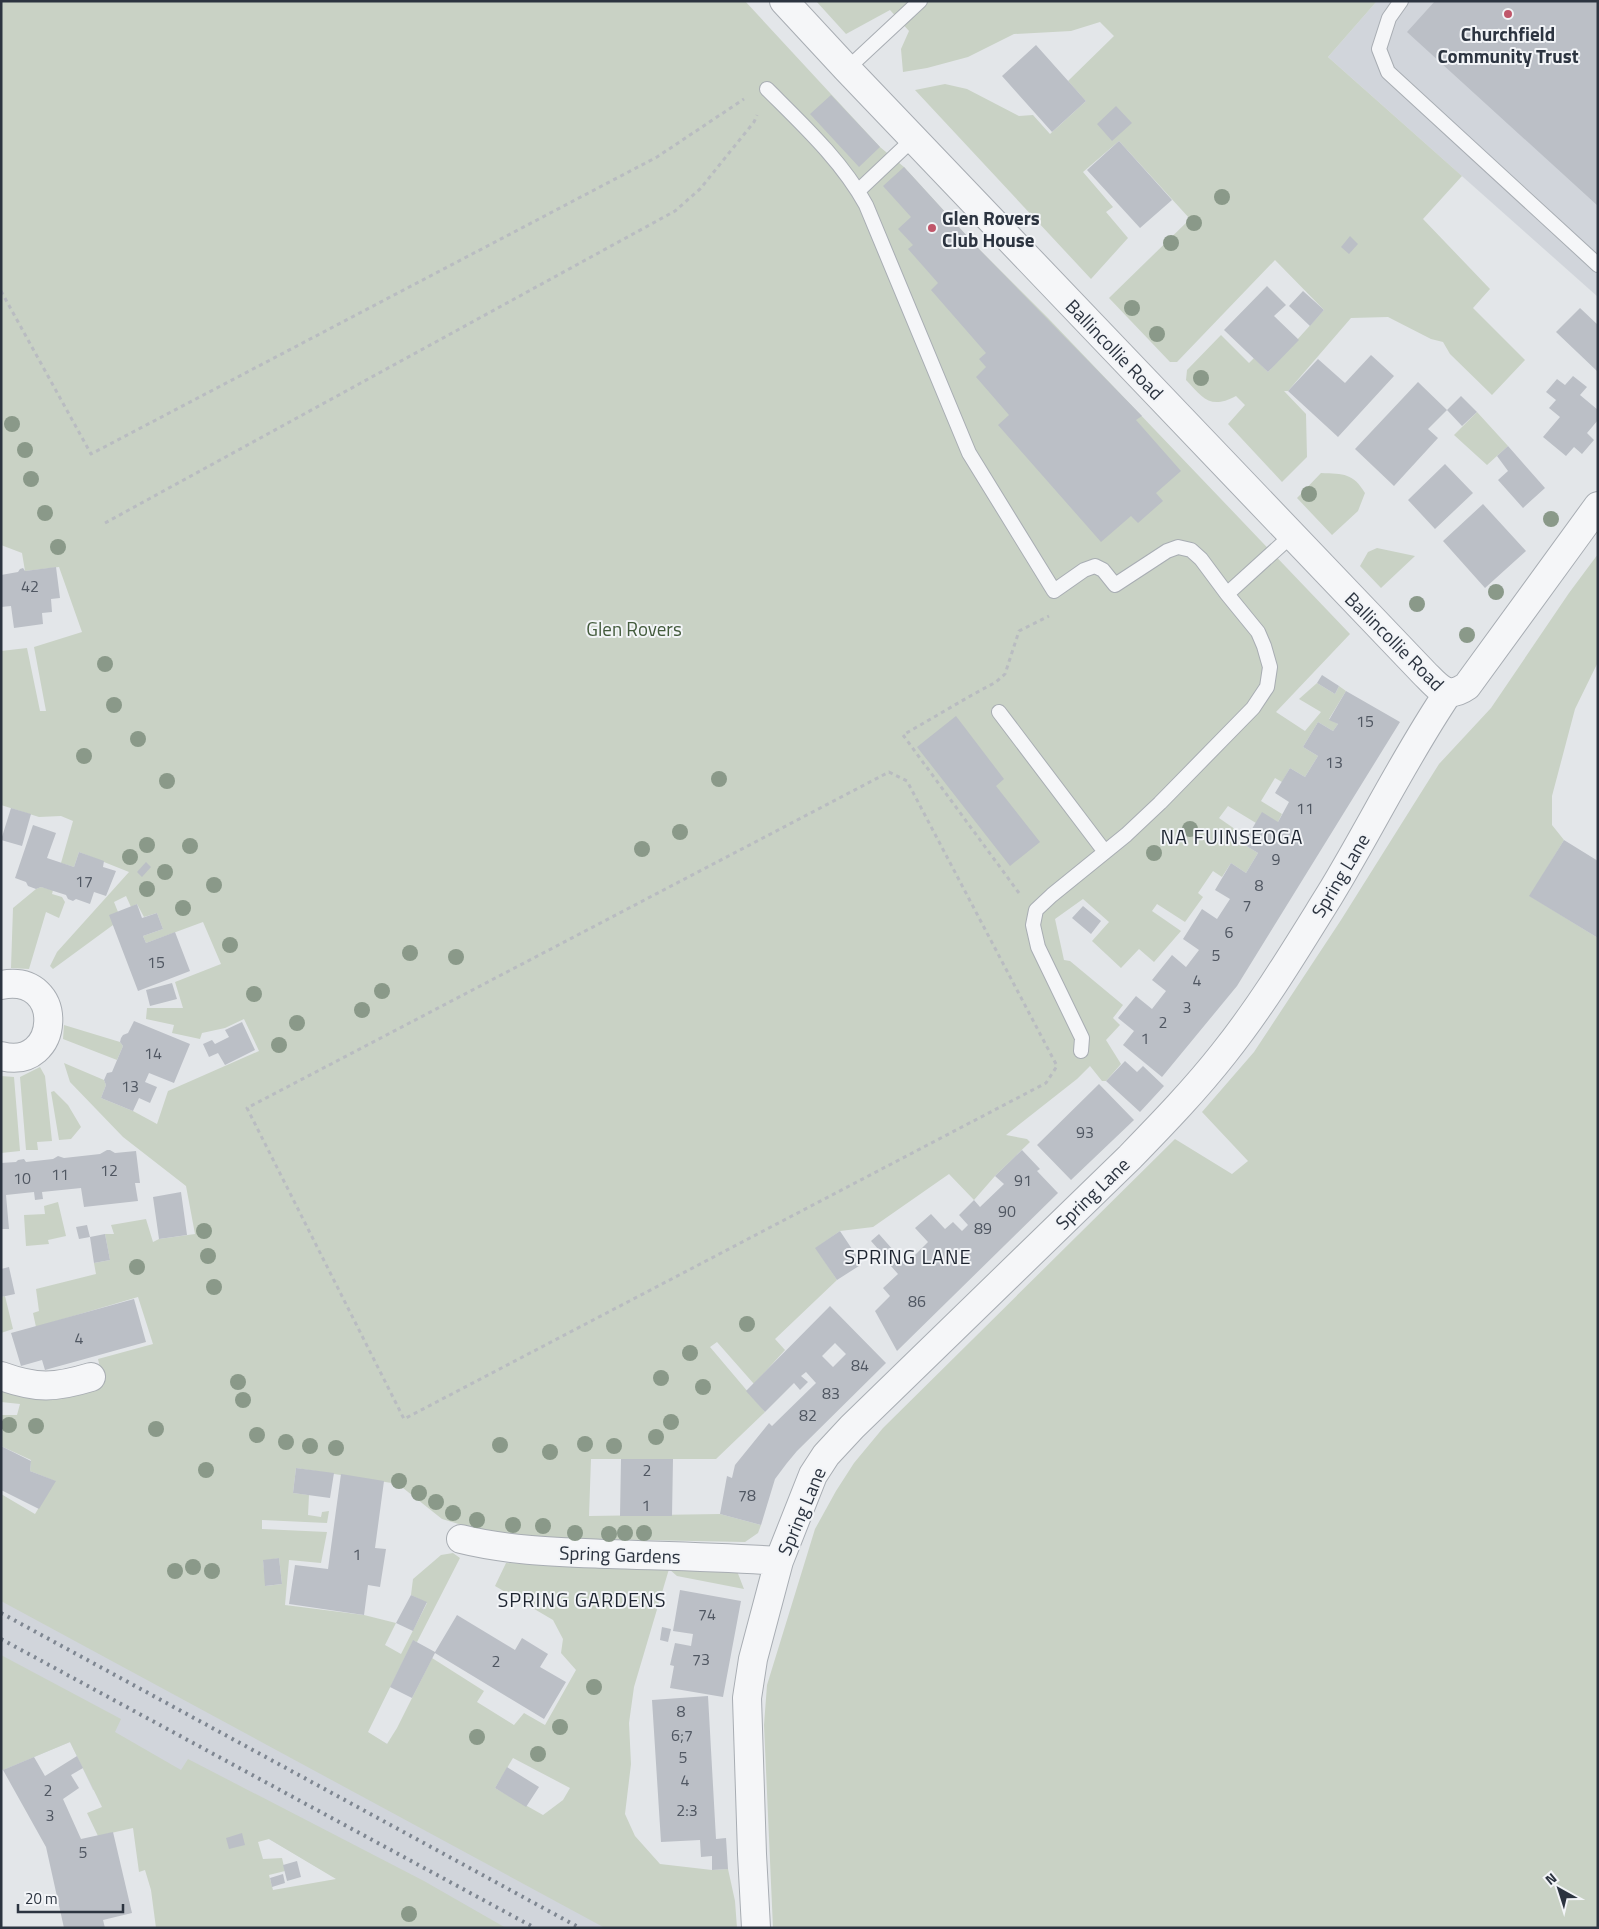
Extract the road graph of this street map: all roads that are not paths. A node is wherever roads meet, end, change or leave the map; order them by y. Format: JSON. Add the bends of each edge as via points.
{"nodes":[{"id":1,"x":784,"y":1,"type":"edge"},
{"id":2,"x":920,"y":1,"type":"edge"},
{"id":3,"x":1401,"y":1,"type":"edge"},
{"id":4,"x":847,"y":69,"type":"junction"},
{"id":5,"x":767,"y":89,"type":"road end"},
{"id":6,"x":914,"y":138,"type":"junction"},
{"id":7,"x":858,"y":191,"type":"junction"},
{"id":8,"x":1598,"y":265,"type":"edge"},
{"id":9,"x":1598,"y":506,"type":"edge"},
{"id":10,"x":1292,"y":534,"type":"junction"},
{"id":11,"x":1228,"y":594,"type":"junction"},
{"id":12,"x":1448,"y":693,"type":"junction"},
{"id":13,"x":999,"y":712,"type":"dead end"},
{"id":14,"x":1105,"y":852,"type":"junction"},
{"id":15,"x":1,"y":985,"type":"edge"},
{"id":16,"x":1081,"y":1051,"type":"dead end"},
{"id":17,"x":1,"y":1056,"type":"edge"},
{"id":18,"x":1,"y":1376,"type":"edge"},
{"id":19,"x":91,"y":1377,"type":"dead end"},
{"id":20,"x":461,"y":1539,"type":"dead end"},
{"id":21,"x":779,"y":1561,"type":"junction"},
{"id":22,"x":756,"y":1928,"type":"edge"}],
"edges":[{"from":1,"to":4,"type":"street","name":"Ballincollie Road"},
{"from":2,"to":4,"type":"lane"},
{"from":3,"to":8,"type":"lane","via":[[1388,18],[1379,49],[1388,72]]},
{"from":4,"to":6,"type":"street","name":"Ballincollie Road"},
{"from":5,"to":7,"type":"lane","via":[[802,124]]},
{"from":6,"to":7,"type":"lane"},
{"from":6,"to":10,"type":"street","name":"Ballincollie Road"},
{"from":7,"to":11,"type":"lane","via":[[969,452],[1054,591],[1095,566],[1103,570],[1115,585],[1178,547],[1191,550],[1201,559]]},
{"from":9,"to":12,"type":"street","via":[[1468,686],[1459,692]]},
{"from":10,"to":11,"type":"lane"},
{"from":10,"to":12,"type":"street","name":"Ballincollie Road","via":[[1424,674]]},
{"from":11,"to":14,"type":"lane","via":[[1258,632],[1264,646],[1270,667],[1267,687],[1253,708],[1160,803]]},
{"from":12,"to":21,"type":"street","name":"Spring Lane","via":[[1329,895],[1224,1053],[1130,1157],[826,1455],[813,1475]]},
{"from":13,"to":14,"type":"lane"},
{"from":14,"to":16,"type":"lane","via":[[1036,910],[1033,925],[1038,947],[1082,1038]]},
{"from":15,"to":17,"type":"street","via":[[22,984],[33,989],[48,1009],[49,1021],[41,1044],[32,1052],[21,1057]]},
{"from":18,"to":19,"type":"street","via":[[46,1387]]},
{"from":20,"to":21,"type":"street","name":"Spring Gardens","via":[[486,1545],[559,1552]]},
{"from":21,"to":22,"type":"street","name":"Spring Lane","via":[[753,1659],[747,1698]]}]}
